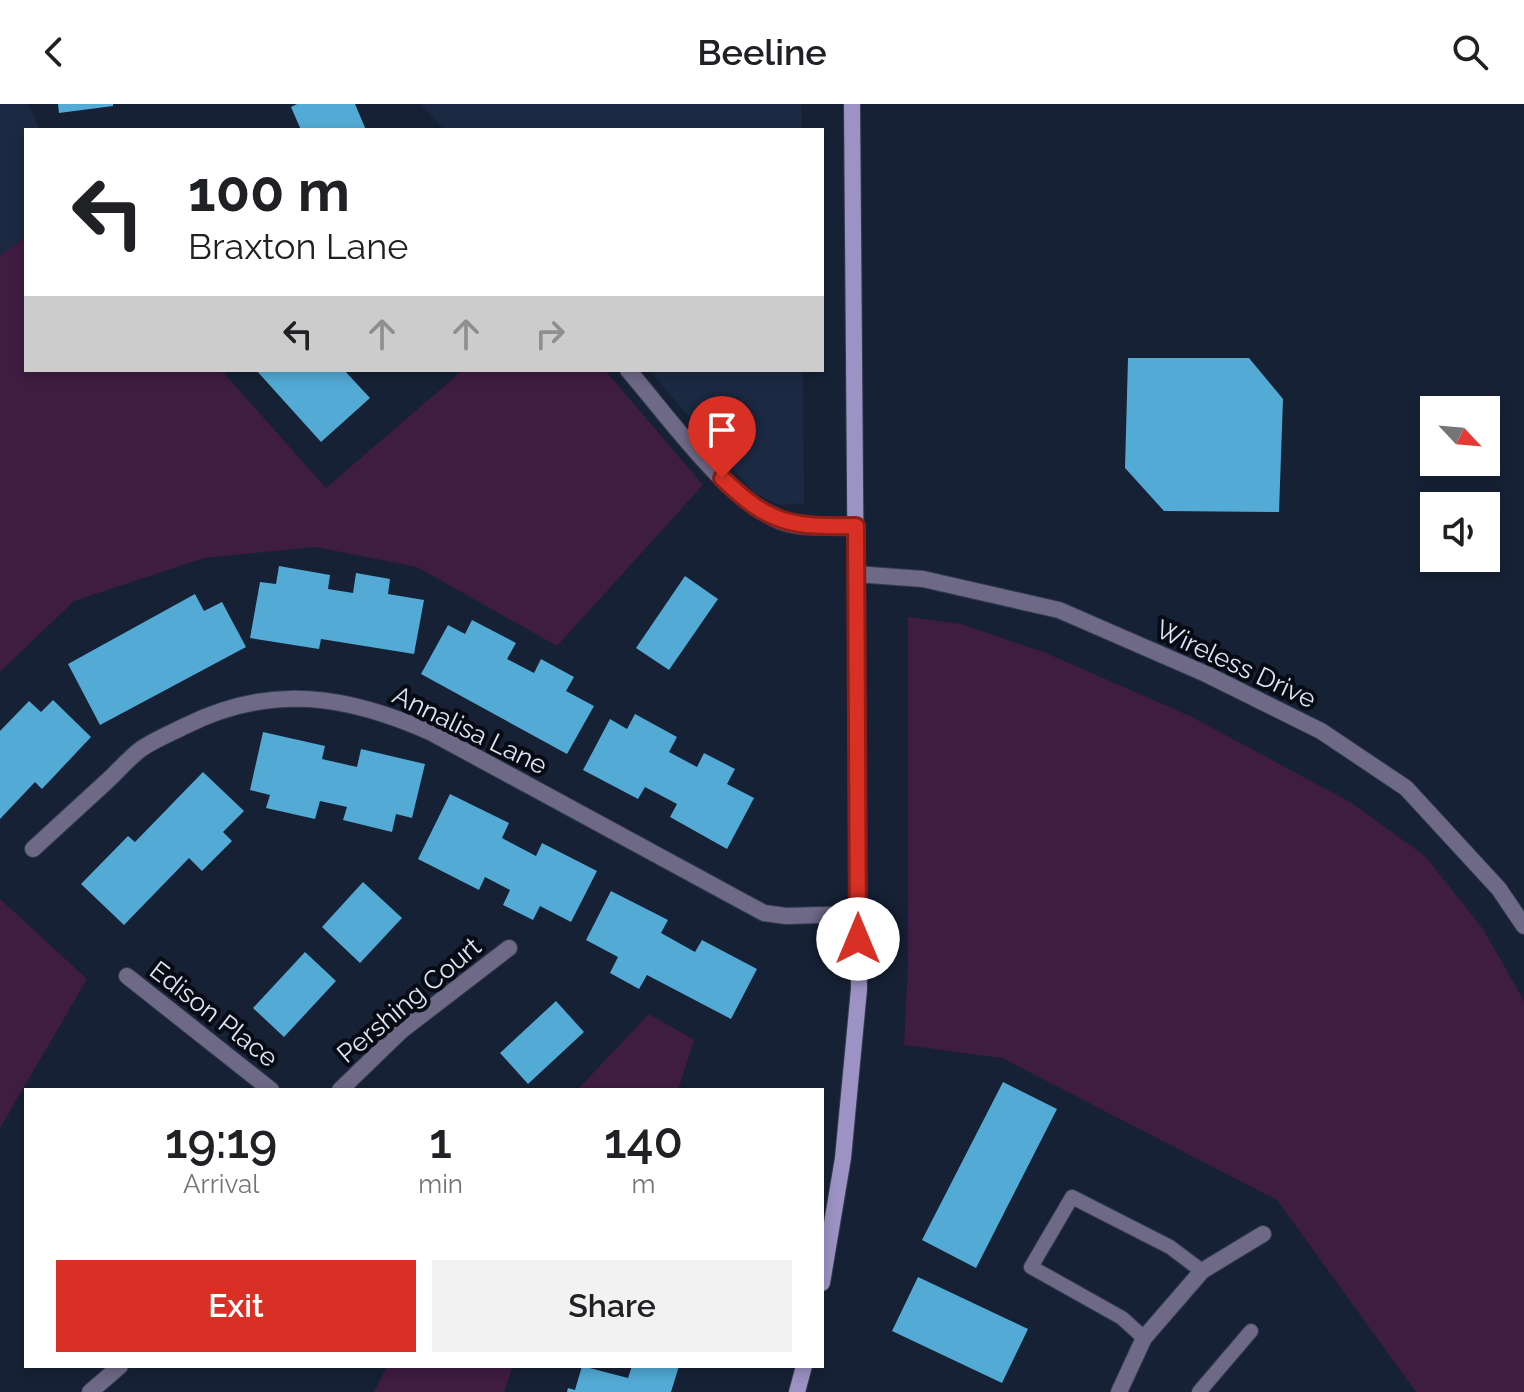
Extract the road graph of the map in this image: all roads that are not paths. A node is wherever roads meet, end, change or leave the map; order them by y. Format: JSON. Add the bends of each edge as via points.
{"nodes":[{"id":1,"x":852,"y":104,"type":"edge"},
{"id":2,"x":630,"y":372,"type":"edge"},
{"id":3,"x":856,"y":526,"type":"junction"},
{"id":4,"x":856,"y":574,"type":"junction"},
{"id":5,"x":33,"y":849,"type":"dead end"},
{"id":6,"x":858,"y":914,"type":"junction"},
{"id":7,"x":1524,"y":926,"type":"edge"},
{"id":8,"x":509,"y":948,"type":"dead end"},
{"id":9,"x":127,"y":976,"type":"dead end"},
{"id":10,"x":268,"y":1088,"type":"edge"},
{"id":11,"x":342,"y":1088,"type":"edge"},
{"id":12,"x":1263,"y":1234,"type":"dead end"},
{"id":13,"x":824,"y":1271,"type":"edge"},
{"id":14,"x":1202,"y":1271,"type":"junction"},
{"id":15,"x":1251,"y":1331,"type":"dead end"},
{"id":16,"x":1144,"y":1338,"type":"junction"},
{"id":17,"x":118,"y":1368,"type":"edge"},
{"id":18,"x":803,"y":1368,"type":"edge"},
{"id":19,"x":90,"y":1392,"type":"edge"},
{"id":20,"x":797,"y":1392,"type":"edge"},
{"id":21,"x":1119,"y":1392,"type":"edge"},
{"id":22,"x":1199,"y":1392,"type":"edge"}],
"edges":[{"from":1,"to":3,"type":"main road"},
{"from":2,"to":3,"type":"street","via":[[710,465],[761,511],[805,526]]},
{"from":3,"to":4,"type":"main road"},
{"from":4,"to":6,"type":"main road"},
{"from":4,"to":7,"type":"street","name":"Wireless Drive","via":[[923,579],[1059,610],[1321,731],[1406,788],[1499,889]]},
{"from":5,"to":6,"type":"street","name":"Annalisa Lane","via":[[142,749],[213,712],[318,697],[393,715],[432,733],[764,913]]},
{"from":6,"to":13,"type":"main road","via":[[853,1065]]},
{"from":8,"to":11,"type":"street","name":"Pershing Court","via":[[401,1031]]},
{"from":9,"to":10,"type":"street","name":"Edison Place"},
{"from":12,"to":14,"type":"street"},
{"from":14,"to":16,"type":"street"},
{"from":14,"to":16,"type":"lane","via":[[1170,1247],[1072,1197],[1031,1267],[1122,1318]]},
{"from":15,"to":22,"type":"lane"},
{"from":16,"to":21,"type":"street"},
{"from":17,"to":19,"type":"street"},
{"from":18,"to":20,"type":"main road"}]}
